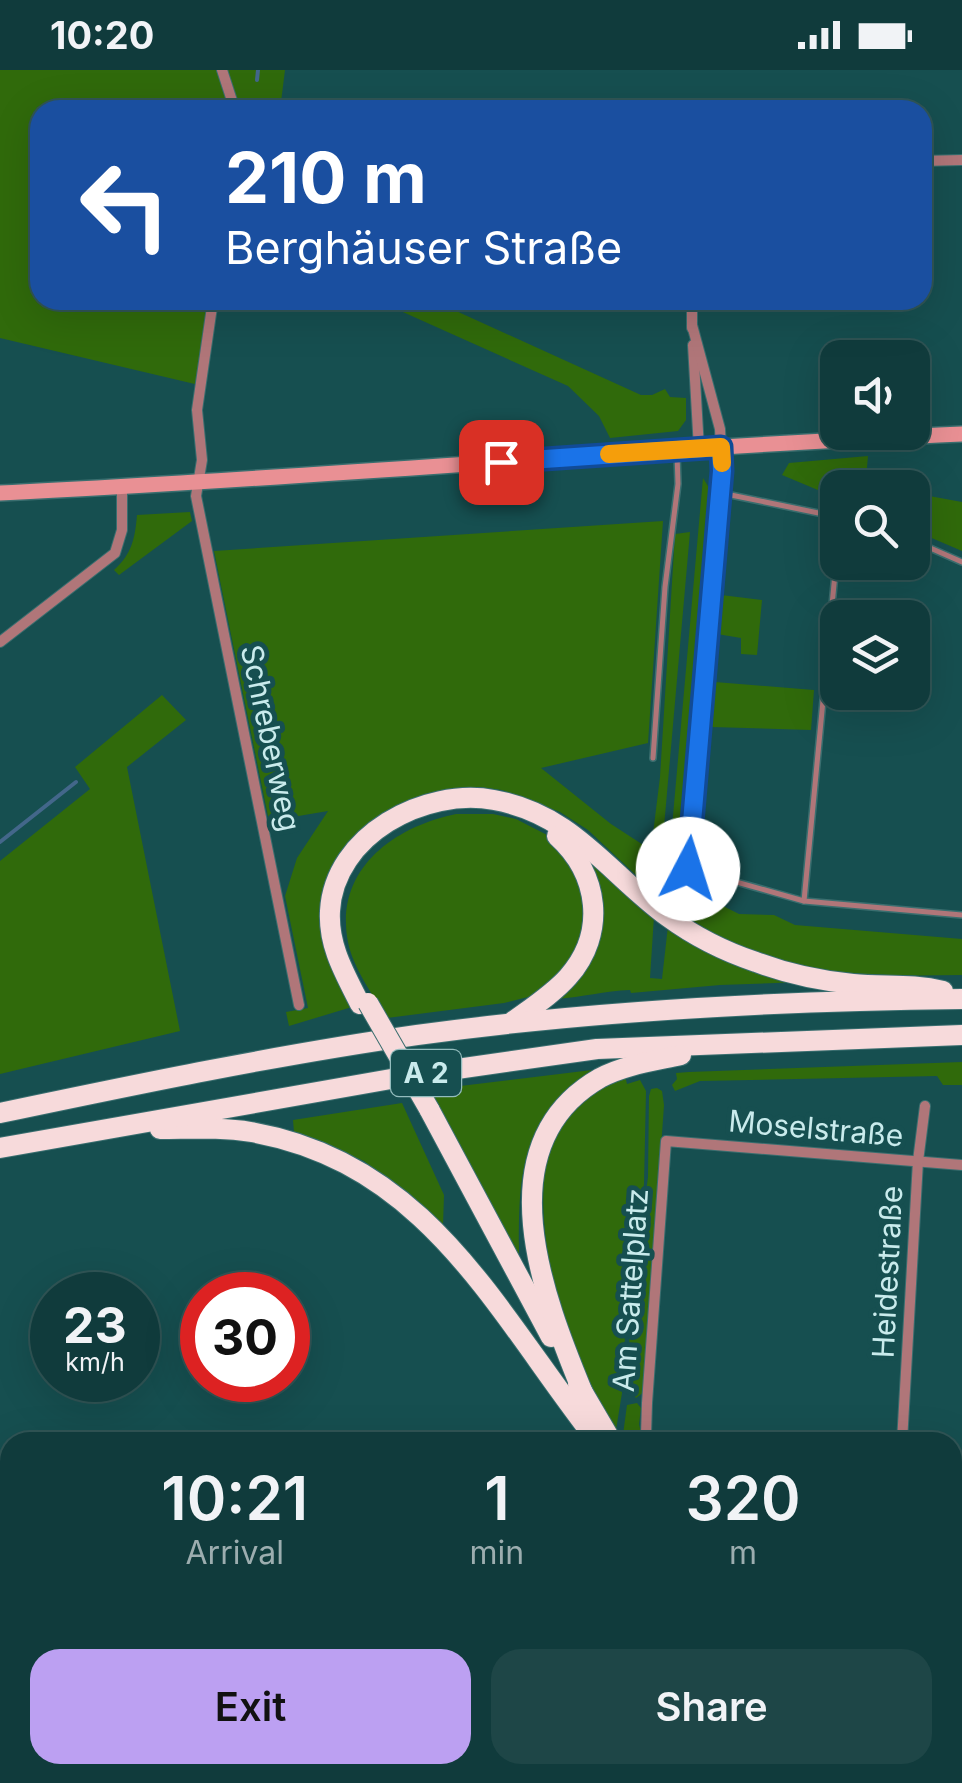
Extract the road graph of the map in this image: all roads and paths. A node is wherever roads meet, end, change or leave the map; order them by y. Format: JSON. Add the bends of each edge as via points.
{"nodes":[{"id":1,"x":222,"y":70,"type":"edge"},
{"id":2,"x":232,"y":100,"type":"edge"},
{"id":3,"x":962,"y":160,"type":"edge"},
{"id":4,"x":932,"y":161,"type":"edge"},
{"id":5,"x":211,"y":310,"type":"edge"},
{"id":6,"x":692,"y":310,"type":"edge"},
{"id":7,"x":692,"y":325,"type":"junction"},
{"id":8,"x":962,"y":434,"type":"edge"},
{"id":9,"x":721,"y":447,"type":"junction"},
{"id":10,"x":699,"y":448,"type":"junction"},
{"id":11,"x":677,"y":450,"type":"junction"},
{"id":12,"x":200,"y":482,"type":"junction"},
{"id":13,"x":122,"y":488,"type":"junction"},
{"id":14,"x":0,"y":492,"type":"edge"},
{"id":15,"x":720,"y":492,"type":"junction"},
{"id":16,"x":820,"y":513,"type":"edge"},
{"id":17,"x":930,"y":548,"type":"edge"},
{"id":18,"x":962,"y":562,"type":"edge"},
{"id":19,"x":834,"y":580,"type":"edge"},
{"id":20,"x":0,"y":642,"type":"edge"},
{"id":21,"x":653,"y":758,"type":"dead end"},
{"id":22,"x":688,"y":869,"type":"junction"},
{"id":23,"x":804,"y":901,"type":"junction"},
{"id":24,"x":662,"y":904,"type":"junction"},
{"id":25,"x":962,"y":915,"type":"edge"},
{"id":26,"x":962,"y":997,"type":"edge"},
{"id":27,"x":364,"y":1003,"type":"junction"},
{"id":28,"x":299,"y":1005,"type":"dead end"},
{"id":29,"x":510,"y":1024,"type":"junction"},
{"id":30,"x":962,"y":1035,"type":"edge"},
{"id":31,"x":757,"y":1041,"type":"junction"},
{"id":32,"x":926,"y":1106,"type":"dead end"},
{"id":33,"x":424,"y":1110,"type":"junction"},
{"id":34,"x":0,"y":1113,"type":"edge"},
{"id":35,"x":98,"y":1130,"type":"junction"},
{"id":36,"x":666,"y":1141,"type":"joint"},
{"id":37,"x":0,"y":1148,"type":"edge"},
{"id":38,"x":918,"y":1161,"type":"junction"},
{"id":39,"x":962,"y":1165,"type":"edge"},
{"id":40,"x":583,"y":1393,"type":"junction"},
{"id":41,"x":598,"y":1432,"type":"edge"},
{"id":42,"x":600,"y":1432,"type":"edge"},
{"id":43,"x":600,"y":1432,"type":"edge"},
{"id":44,"x":646,"y":1432,"type":"edge"},
{"id":45,"x":903,"y":1432,"type":"edge"}],
"edges":[{"from":1,"to":2,"type":"street"},
{"from":3,"to":4,"type":"street"},
{"from":5,"to":12,"type":"street","name":"Schreberweg","via":[[196,410]]},
{"from":6,"to":7,"type":"street"},
{"from":7,"to":9,"type":"street"},
{"from":7,"to":10,"type":"street"},
{"from":8,"to":9,"type":"street"},
{"from":9,"to":10,"type":"street"},
{"from":9,"to":15,"type":"street"},
{"from":10,"to":11,"type":"street"},
{"from":11,"to":12,"type":"street"},
{"from":11,"to":21,"type":"lane"},
{"from":12,"to":13,"type":"street"},
{"from":12,"to":28,"type":"street","name":"Schreberweg","via":[[196,496]]},
{"from":13,"to":14,"type":"street"},
{"from":13,"to":20,"type":"street","via":[[115,553]]},
{"from":15,"to":16,"type":"lane"},
{"from":15,"to":22,"type":"street"},
{"from":17,"to":18,"type":"lane"},
{"from":19,"to":23,"type":"lane"},
{"from":22,"to":23,"type":"lane"},
{"from":22,"to":24,"type":"street"},
{"from":23,"to":25,"type":"lane"},
{"from":24,"to":26,"type":"highway","via":[[697,935],[758,963],[851,984],[916,984]]},
{"from":24,"to":27,"type":"highway","via":[[577,836],[532,811],[464,798],[426,805],[364,841],[334,886],[332,942]]},
{"from":26,"to":29,"type":"highway","number":"A 2"},
{"from":27,"to":29,"type":"highway","via":[[340,924],[355,867],[376,843],[414,818],[478,808],[510,813],[558,837],[577,855],[594,899],[579,962]]},
{"from":27,"to":33,"type":"highway"},
{"from":29,"to":34,"type":"highway","number":"A 2","via":[[334,1048]]},
{"from":30,"to":31,"type":"highway","number":"A 2"},
{"from":31,"to":35,"type":"highway","number":"A 2","via":[[578,1052]]},
{"from":31,"to":40,"type":"highway","via":[[604,1076],[568,1101],[546,1132],[533,1175],[533,1231],[554,1316]]},
{"from":32,"to":38,"type":"street","name":"Heidestraße"},
{"from":33,"to":40,"type":"highway"},
{"from":33,"to":42,"type":"highway"},
{"from":35,"to":37,"type":"highway","number":"A 2"},
{"from":35,"to":41,"type":"highway","via":[[253,1133],[358,1168],[434,1228]]},
{"from":36,"to":38,"type":"street","name":"Moselstraße"},
{"from":36,"to":44,"type":"street","name":"Am Sattelplatz"},
{"from":38,"to":39,"type":"street","name":"Moselstraße"},
{"from":38,"to":45,"type":"street","name":"Heidestraße"},
{"from":40,"to":43,"type":"highway"}]}
